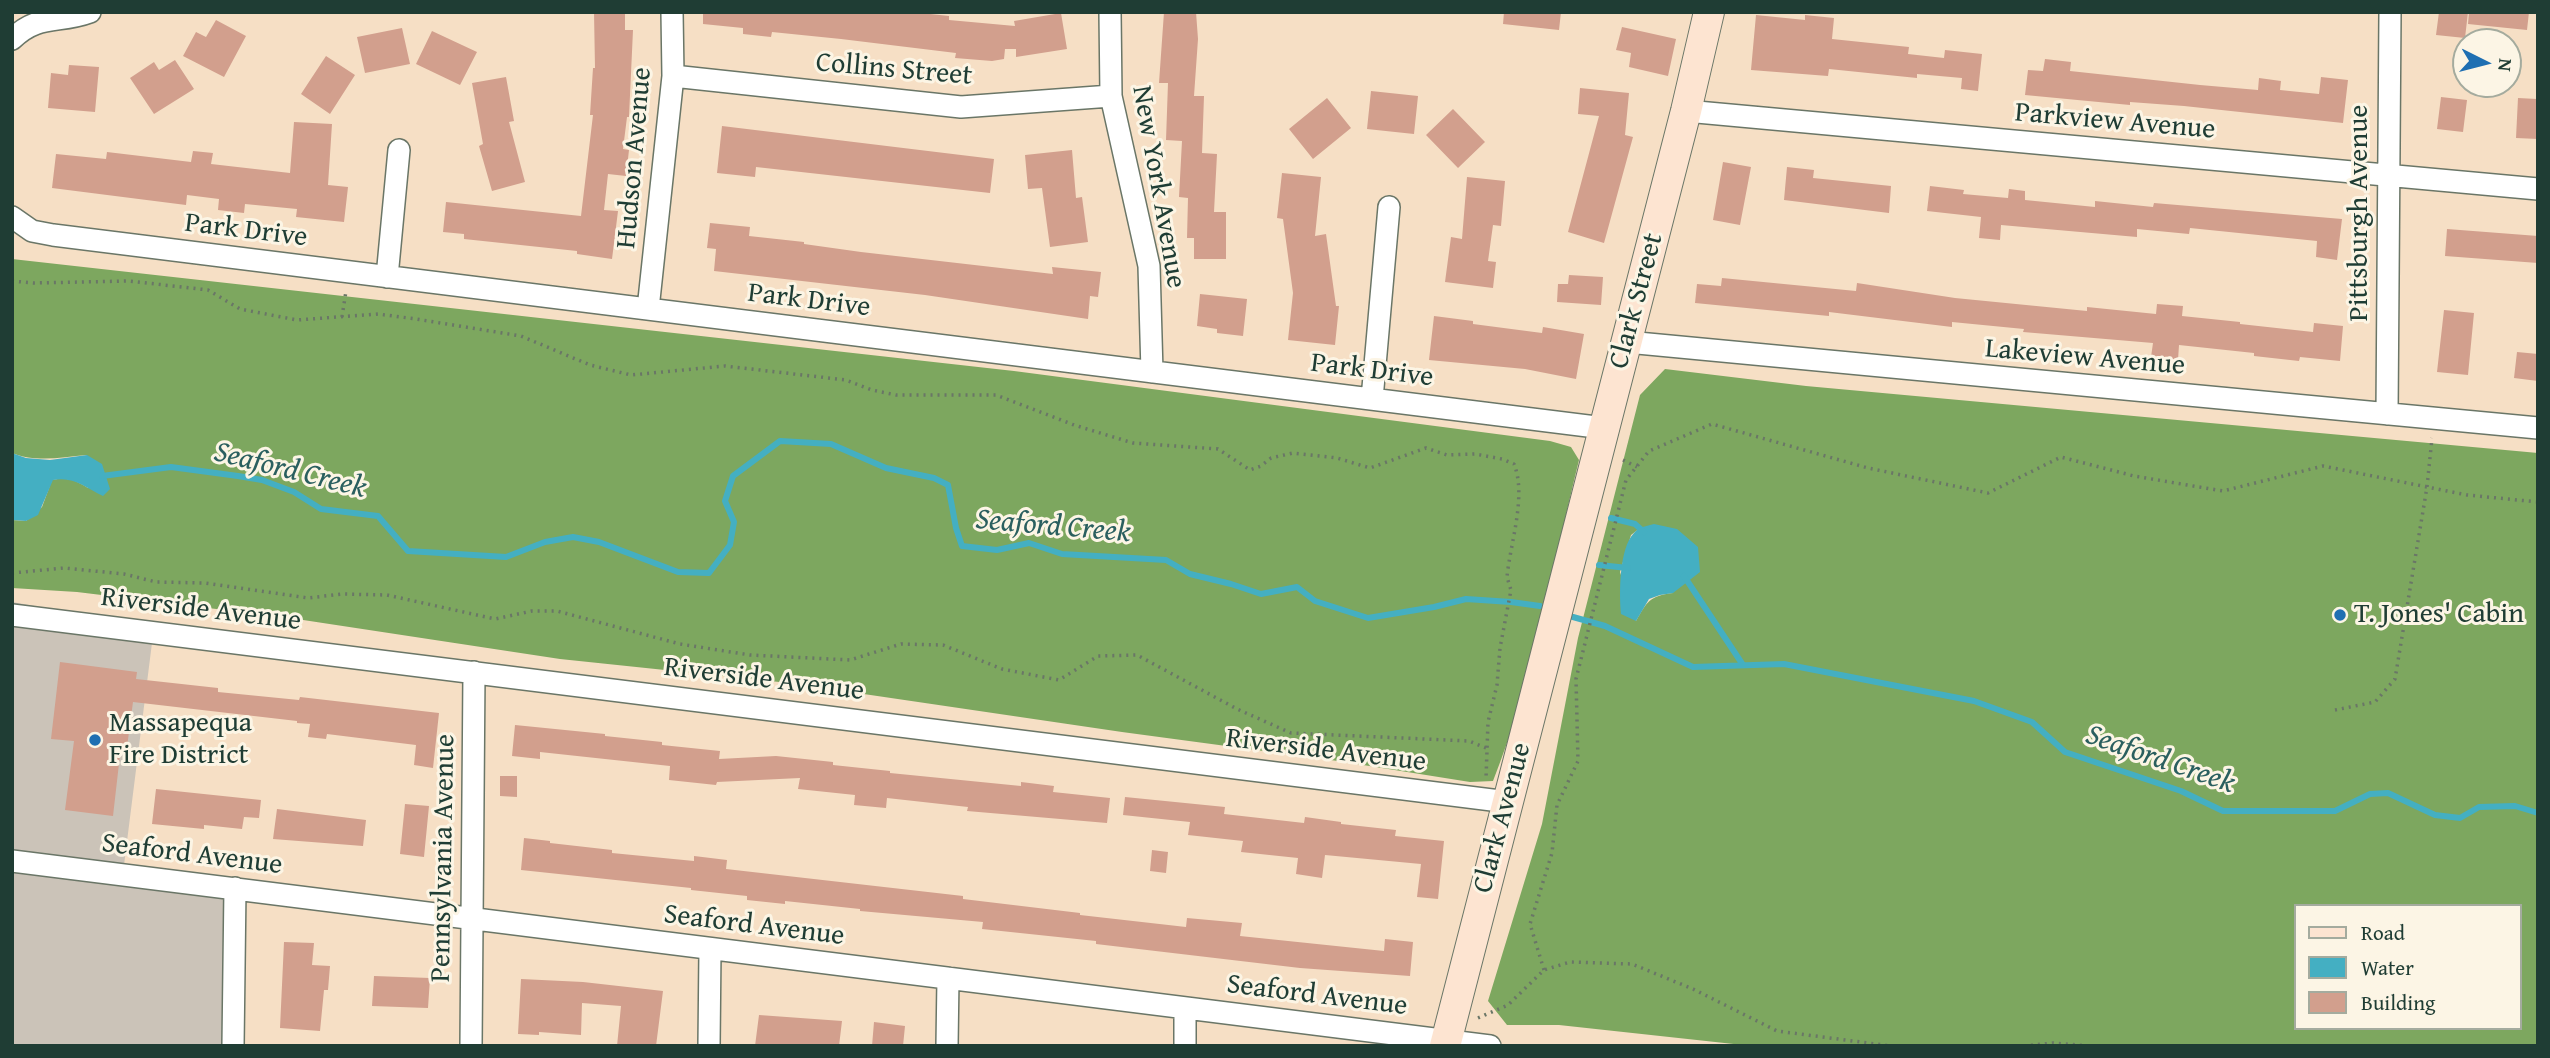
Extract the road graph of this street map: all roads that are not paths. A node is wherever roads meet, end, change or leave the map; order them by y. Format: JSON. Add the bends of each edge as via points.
{"nodes":[{"id":1,"x":90,"y":12,"type":"edge"},
{"id":2,"x":672,"y":12,"type":"edge"},
{"id":3,"x":1110,"y":12,"type":"edge"},
{"id":4,"x":1709,"y":12,"type":"edge"},
{"id":5,"x":2390,"y":12,"type":"edge"},
{"id":6,"x":12,"y":39,"type":"edge"},
{"id":7,"x":673,"y":76,"type":"junction"},
{"id":8,"x":1111,"y":96,"type":"junction"},
{"id":9,"x":1686,"y":111,"type":"junction"},
{"id":10,"x":399,"y":150,"type":"dead end"},
{"id":11,"x":2389,"y":175,"type":"junction"},
{"id":12,"x":2538,"y":189,"type":"edge"},
{"id":13,"x":1389,"y":208,"type":"dead end"},
{"id":14,"x":12,"y":217,"type":"edge"},
{"id":15,"x":387,"y":277,"type":"junction"},
{"id":16,"x":648,"y":309,"type":"junction"},
{"id":17,"x":1627,"y":342,"type":"junction"},
{"id":18,"x":1153,"y":372,"type":"junction"},
{"id":19,"x":1372,"y":400,"type":"junction"},
{"id":20,"x":2387,"y":414,"type":"junction"},
{"id":21,"x":1604,"y":428,"type":"junction"},
{"id":22,"x":2538,"y":428,"type":"edge"},
{"id":23,"x":1562,"y":590,"type":"joint"},
{"id":24,"x":12,"y":615,"type":"edge"},
{"id":25,"x":474,"y":672,"type":"junction"},
{"id":26,"x":1508,"y":802,"type":"junction"},
{"id":27,"x":12,"y":861,"type":"edge"},
{"id":28,"x":235,"y":888,"type":"junction"},
{"id":29,"x":472,"y":918,"type":"junction"},
{"id":30,"x":710,"y":949,"type":"junction"},
{"id":31,"x":948,"y":978,"type":"junction"},
{"id":32,"x":1185,"y":1008,"type":"junction"},
{"id":33,"x":1445,"y":1043,"type":"edge"},
{"id":34,"x":233,"y":1046,"type":"edge"},
{"id":35,"x":471,"y":1046,"type":"edge"},
{"id":36,"x":709,"y":1046,"type":"edge"},
{"id":37,"x":947,"y":1046,"type":"edge"},
{"id":38,"x":1185,"y":1046,"type":"edge"},
{"id":39,"x":1490,"y":1046,"type":"edge"}],
"edges":[{"from":1,"to":6,"type":"street","via":[[41,21],[24,27]]},
{"from":2,"to":7,"type":"street","name":"Hudson Avenue"},
{"from":3,"to":8,"type":"street","name":"New York Avenue"},
{"from":4,"to":9,"type":"street","name":"Clark Street"},
{"from":5,"to":11,"type":"street","name":"Pittsburgh Avenue"},
{"from":7,"to":8,"type":"street","name":"Collins Street","via":[[961,107]]},
{"from":7,"to":16,"type":"street","name":"Hudson Avenue"},
{"from":8,"to":18,"type":"street","name":"New York Avenue","via":[[1149,265]]},
{"from":9,"to":11,"type":"street","name":"Parkview Avenue"},
{"from":9,"to":17,"type":"street","name":"Clark Street"},
{"from":10,"to":15,"type":"street"},
{"from":11,"to":12,"type":"street","name":"Parkview Avenue"},
{"from":11,"to":20,"type":"street","name":"Pittsburgh Avenue"},
{"from":13,"to":19,"type":"street"},
{"from":14,"to":15,"type":"street","name":"Park Drive","via":[[32,231],[53,235]]},
{"from":15,"to":16,"type":"street","name":"Park Drive"},
{"from":16,"to":18,"type":"street","name":"Park Drive"},
{"from":17,"to":20,"type":"street","name":"Lakeview Avenue"},
{"from":17,"to":21,"type":"street","name":"Clark Street"},
{"from":18,"to":19,"type":"street","name":"Park Drive"},
{"from":19,"to":21,"type":"street","name":"Park Drive"},
{"from":20,"to":22,"type":"street","name":"Lakeview Avenue"},
{"from":21,"to":23,"type":"street","name":"Clark Street"},
{"from":23,"to":26,"type":"street","name":"Clark Avenue"},
{"from":24,"to":25,"type":"street","name":"Riverside Avenue"},
{"from":25,"to":26,"type":"street","name":"Riverside Avenue"},
{"from":25,"to":29,"type":"street","name":"Pennsylvania Avenue"},
{"from":26,"to":33,"type":"street","name":"Clark Avenue"},
{"from":27,"to":28,"type":"street","name":"Seaford Avenue"},
{"from":28,"to":29,"type":"street","name":"Seaford Avenue"},
{"from":28,"to":34,"type":"street"},
{"from":29,"to":30,"type":"street","name":"Seaford Avenue"},
{"from":29,"to":35,"type":"street","name":"Pennsylvania Avenue"},
{"from":30,"to":31,"type":"street","name":"Seaford Avenue"},
{"from":30,"to":36,"type":"street"},
{"from":31,"to":32,"type":"street","name":"Seaford Avenue"},
{"from":31,"to":37,"type":"street"},
{"from":32,"to":33,"type":"street","name":"Seaford Avenue"},
{"from":32,"to":38,"type":"street"},
{"from":33,"to":39,"type":"street","name":"Seaford Avenue"}]}
